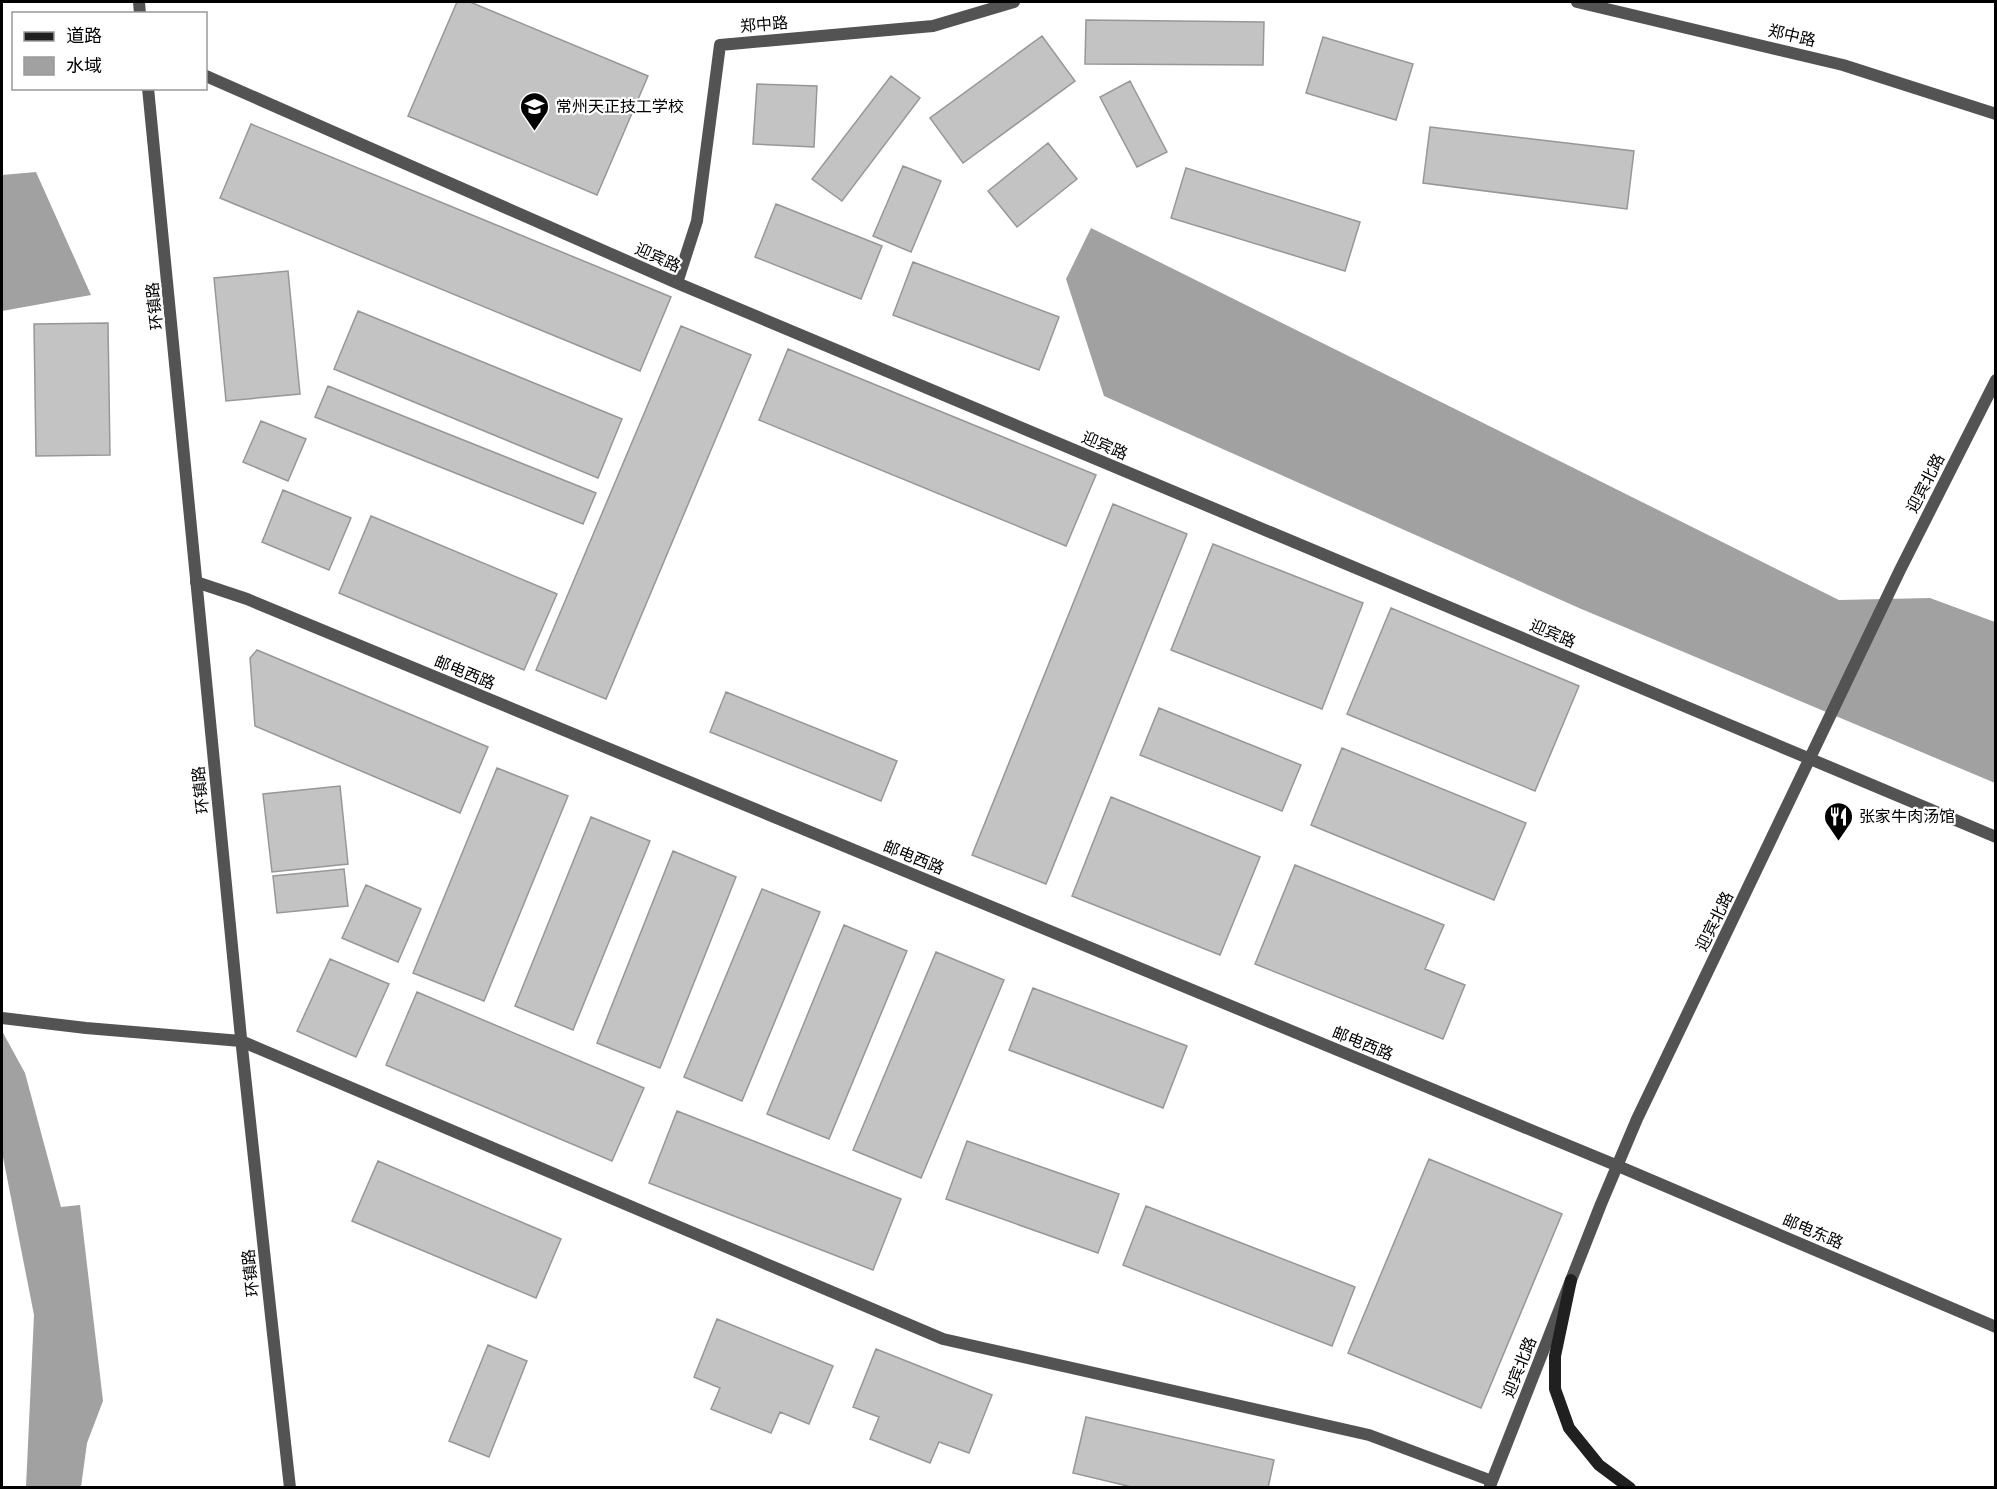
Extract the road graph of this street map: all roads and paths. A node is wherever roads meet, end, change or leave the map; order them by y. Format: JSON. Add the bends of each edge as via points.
{"nodes":[{"id":1,"x":1014,"y":2,"type":"edge"},
{"id":2,"x":1577,"y":2,"type":"edge"},
{"id":3,"x":207,"y":76,"type":"edge"},
{"id":4,"x":148,"y":90,"type":"edge"},
{"id":5,"x":1995,"y":114,"type":"edge"},
{"id":6,"x":677,"y":283,"type":"junction"},
{"id":7,"x":1995,"y":380,"type":"edge"},
{"id":8,"x":196,"y":582,"type":"junction"},
{"id":9,"x":1810,"y":759,"type":"junction"},
{"id":10,"x":1995,"y":837,"type":"edge"},
{"id":11,"x":2,"y":1018,"type":"edge"},
{"id":12,"x":241,"y":1041,"type":"junction"},
{"id":13,"x":1618,"y":1166,"type":"junction"},
{"id":14,"x":1571,"y":1280,"type":"junction"},
{"id":15,"x":1995,"y":1326,"type":"edge"},
{"id":16,"x":1490,"y":1484,"type":"edge"},
{"id":17,"x":290,"y":1488,"type":"edge"},
{"id":18,"x":1630,"y":1488,"type":"edge"}],
"edges":[{"from":1,"to":6,"type":"street","name":"郑中路","via":[[933,26],[720,45],[697,221]]},
{"from":2,"to":5,"type":"street","name":"郑中路","via":[[1843,64]]},
{"from":3,"to":6,"type":"street","name":"迎宾路"},
{"from":4,"to":8,"type":"street","name":"环镇路"},
{"from":6,"to":9,"type":"street","name":"迎宾路"},
{"from":7,"to":9,"type":"street","name":"迎宾北路"},
{"from":8,"to":12,"type":"street","name":"环镇路"},
{"from":8,"to":13,"type":"street","name":"邮电西路","via":[[247,599]]},
{"from":9,"to":10,"type":"street","name":"迎宾路"},
{"from":9,"to":13,"type":"street","name":"迎宾北路"},
{"from":11,"to":12,"type":"street"},
{"from":12,"to":16,"type":"street","via":[[943,1339],[1369,1435]]},
{"from":12,"to":17,"type":"street","name":"环镇路"},
{"from":13,"to":14,"type":"street","name":"迎宾北路"},
{"from":13,"to":15,"type":"street","name":"邮电东路"},
{"from":14,"to":16,"type":"street","name":"迎宾北路"},
{"from":14,"to":18,"type":"main road","via":[[1555,1356],[1555,1389],[1569,1428],[1599,1465]]}]}
